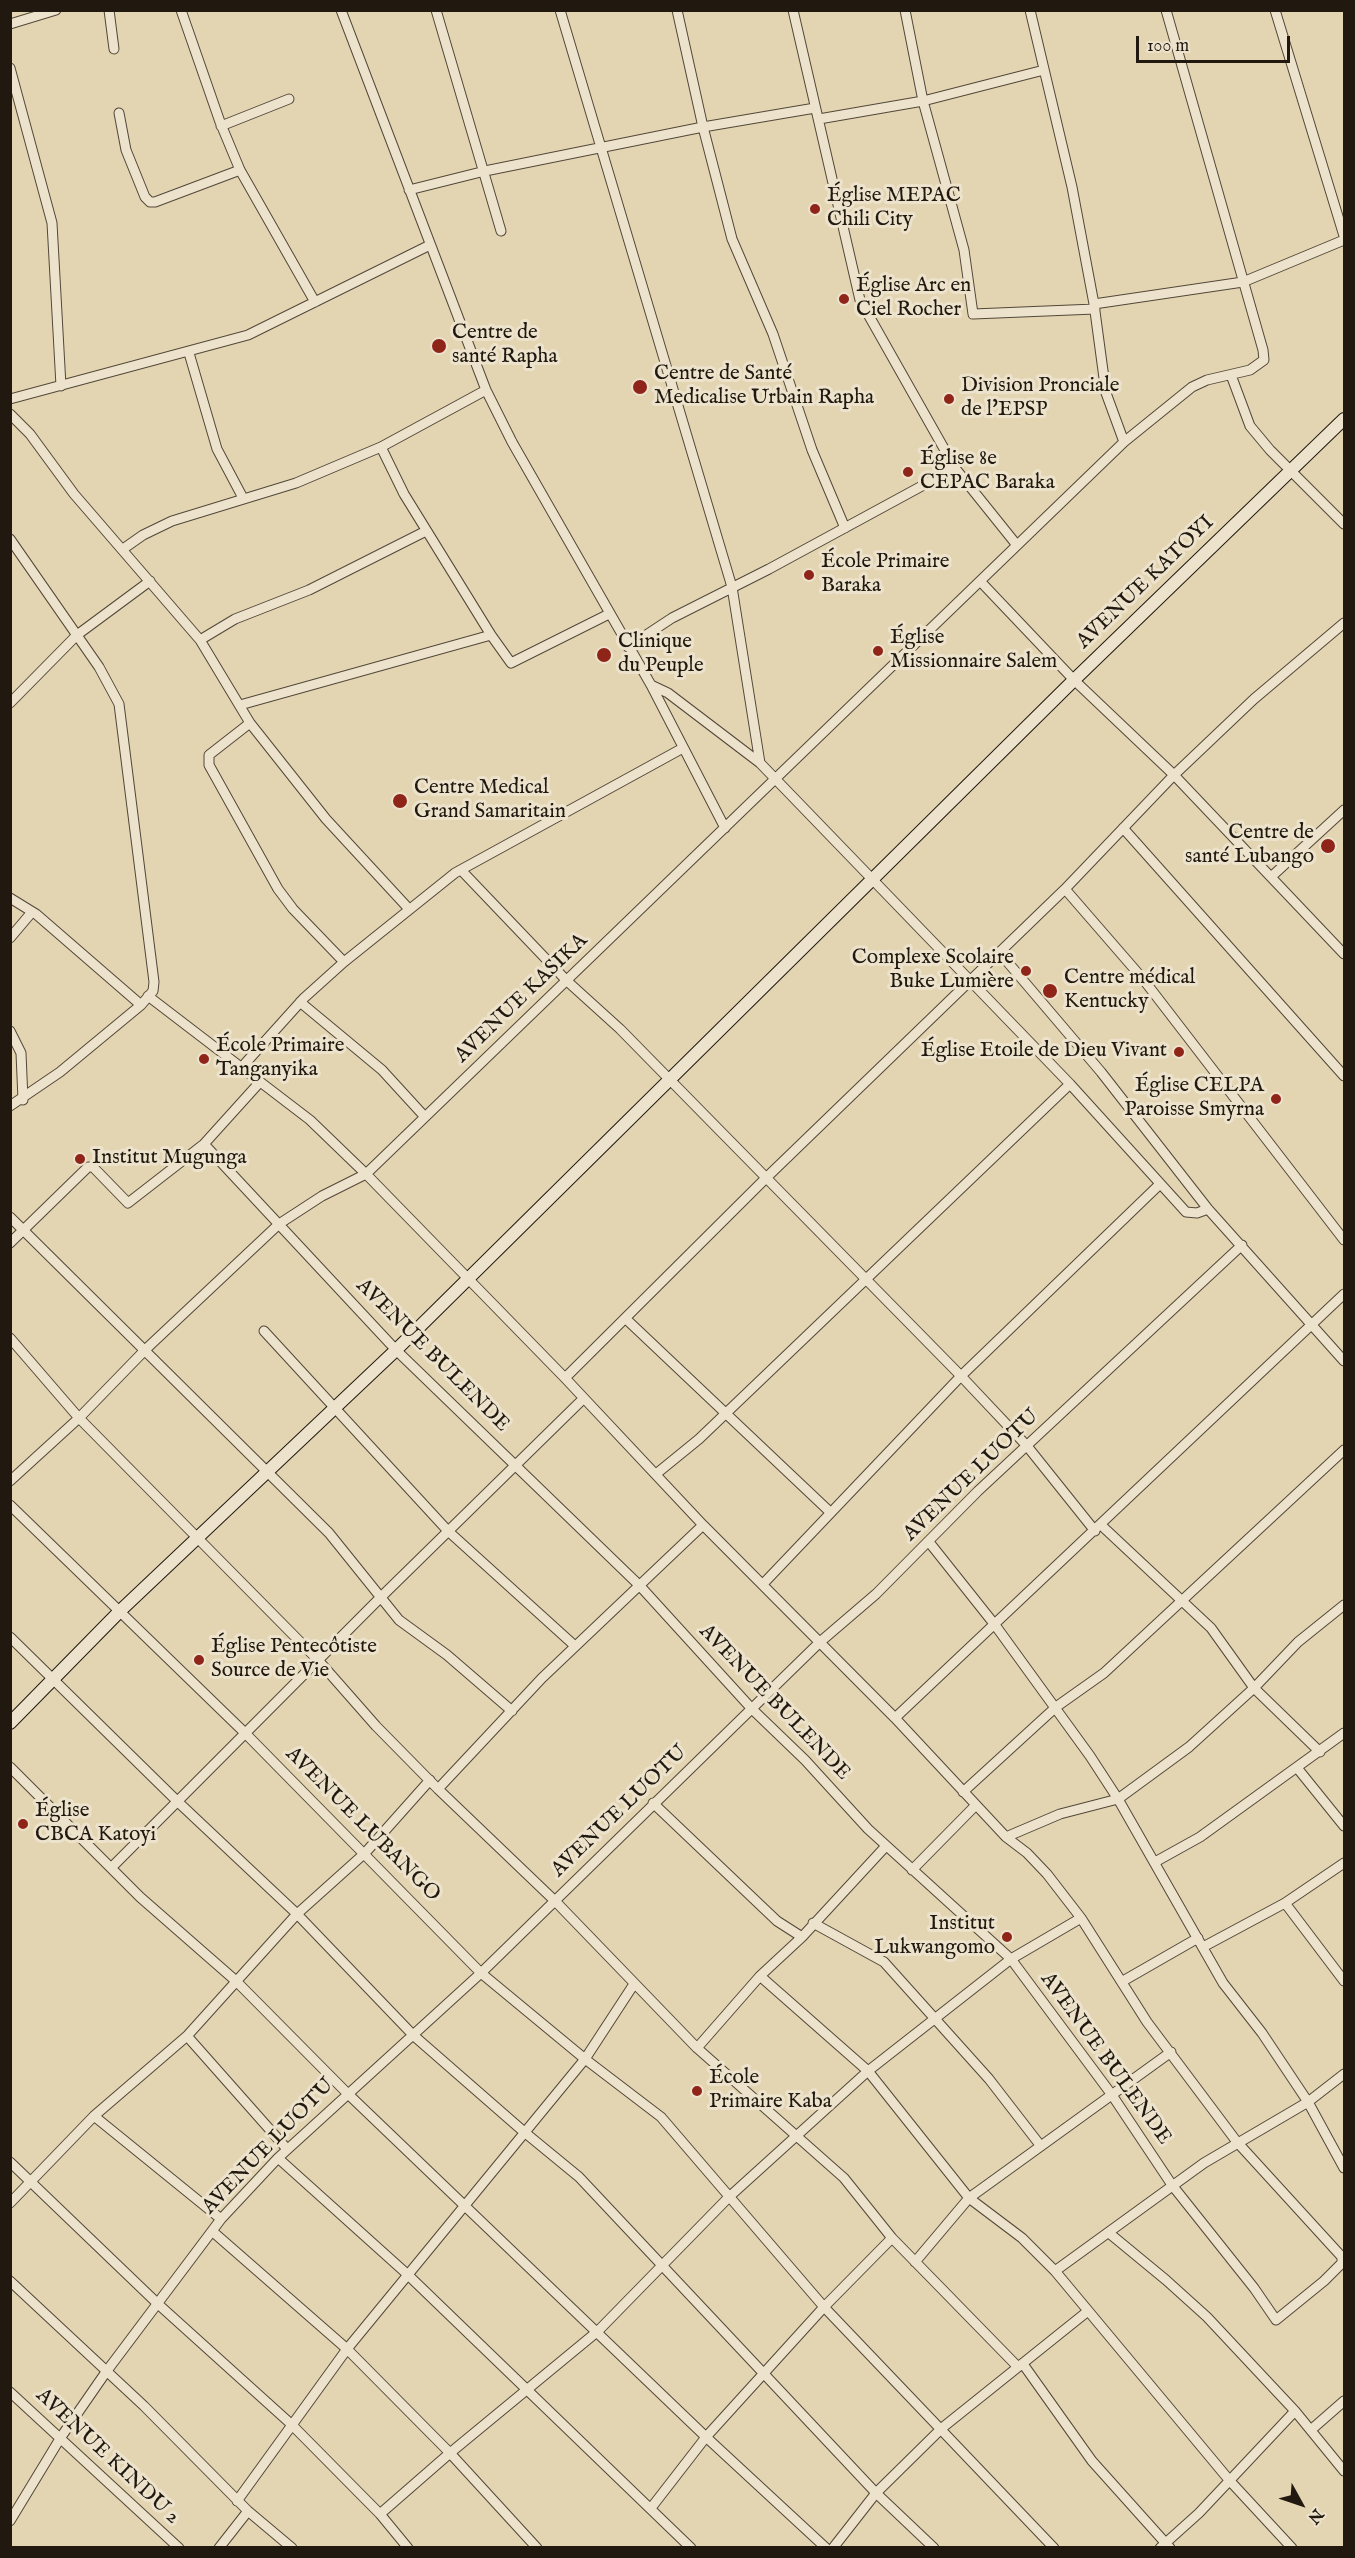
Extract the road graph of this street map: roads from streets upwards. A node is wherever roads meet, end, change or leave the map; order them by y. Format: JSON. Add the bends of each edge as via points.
{"nodes":[{"id":1,"x":56,"y":10,"type":"edge"},
{"id":2,"x":109,"y":10,"type":"edge"},
{"id":3,"x":181,"y":10,"type":"edge"},
{"id":4,"x":341,"y":10,"type":"edge"},
{"id":5,"x":436,"y":10,"type":"edge"},
{"id":6,"x":560,"y":10,"type":"edge"},
{"id":7,"x":677,"y":10,"type":"edge"},
{"id":8,"x":793,"y":10,"type":"edge"},
{"id":9,"x":905,"y":10,"type":"edge"},
{"id":10,"x":1030,"y":10,"type":"edge"},
{"id":11,"x":1166,"y":10,"type":"edge"},
{"id":12,"x":1275,"y":10,"type":"edge"},
{"id":13,"x":10,"y":24,"type":"edge"},
{"id":14,"x":114,"y":49,"type":"dead end"},
{"id":15,"x":10,"y":68,"type":"edge"},
{"id":16,"x":1044,"y":70,"type":"junction"},
{"id":17,"x":289,"y":99,"type":"dead end"},
{"id":18,"x":923,"y":101,"type":"junction"},
{"id":19,"x":815,"y":108,"type":"junction"},
{"id":20,"x":119,"y":113,"type":"dead end"},
{"id":21,"x":819,"y":118,"type":"junction"},
{"id":22,"x":221,"y":126,"type":"junction"},
{"id":23,"x":703,"y":127,"type":"junction"},
{"id":24,"x":600,"y":149,"type":"junction"},
{"id":25,"x":240,"y":170,"type":"junction"},
{"id":26,"x":485,"y":171,"type":"junction"},
{"id":27,"x":409,"y":189,"type":"junction"},
{"id":28,"x":501,"y":231,"type":"dead end"},
{"id":29,"x":1344,"y":238,"type":"edge"},
{"id":30,"x":430,"y":245,"type":"junction"},
{"id":31,"x":1243,"y":282,"type":"junction"},
{"id":32,"x":315,"y":302,"type":"junction"},
{"id":33,"x":1095,"y":306,"type":"junction"},
{"id":34,"x":189,"y":353,"type":"junction"},
{"id":35,"x":1231,"y":375,"type":"junction"},
{"id":36,"x":61,"y":386,"type":"junction"},
{"id":37,"x":486,"y":390,"type":"junction"},
{"id":38,"x":10,"y":399,"type":"edge"},
{"id":39,"x":10,"y":414,"type":"edge"},
{"id":40,"x":1344,"y":419,"type":"edge"},
{"id":41,"x":1124,"y":442,"type":"junction"},
{"id":42,"x":381,"y":447,"type":"junction"},
{"id":43,"x":955,"y":468,"type":"junction"},
{"id":44,"x":1291,"y":471,"type":"junction"},
{"id":45,"x":243,"y":498,"type":"junction"},
{"id":46,"x":1344,"y":524,"type":"edge"},
{"id":47,"x":845,"y":528,"type":"junction"},
{"id":48,"x":426,"y":531,"type":"junction"},
{"id":49,"x":10,"y":539,"type":"edge"},
{"id":50,"x":1016,"y":544,"type":"junction"},
{"id":51,"x":123,"y":549,"type":"junction"},
{"id":52,"x":150,"y":581,"type":"junction"},
{"id":53,"x":980,"y":581,"type":"junction"},
{"id":54,"x":732,"y":587,"type":"junction"},
{"id":55,"x":609,"y":614,"type":"junction"},
{"id":56,"x":1344,"y":623,"type":"edge"},
{"id":57,"x":77,"y":635,"type":"junction"},
{"id":58,"x":491,"y":635,"type":"junction"},
{"id":59,"x":200,"y":640,"type":"junction"},
{"id":60,"x":628,"y":647,"type":"junction"},
{"id":61,"x":1074,"y":680,"type":"junction"},
{"id":62,"x":651,"y":685,"type":"junction"},
{"id":63,"x":10,"y":703,"type":"edge"},
{"id":64,"x":240,"y":705,"type":"junction"},
{"id":65,"x":250,"y":723,"type":"junction"},
{"id":66,"x":683,"y":748,"type":"junction"},
{"id":67,"x":760,"y":763,"type":"junction"},
{"id":68,"x":1174,"y":775,"type":"junction"},
{"id":69,"x":774,"y":778,"type":"junction"},
{"id":70,"x":1344,"y":810,"type":"edge"},
{"id":71,"x":725,"y":828,"type":"junction"},
{"id":72,"x":1123,"y":828,"type":"junction"},
{"id":73,"x":460,"y":870,"type":"junction"},
{"id":74,"x":1271,"y":877,"type":"junction"},
{"id":75,"x":874,"y":879,"type":"junction"},
{"id":76,"x":1065,"y":889,"type":"junction"},
{"id":77,"x":10,"y":898,"type":"edge"},
{"id":78,"x":409,"y":909,"type":"junction"},
{"id":79,"x":32,"y":912,"type":"junction"},
{"id":80,"x":10,"y":938,"type":"edge"},
{"id":81,"x":999,"y":952,"type":"junction"},
{"id":82,"x":1344,"y":954,"type":"edge"},
{"id":83,"x":344,"y":962,"type":"junction"},
{"id":84,"x":970,"y":980,"type":"junction"},
{"id":85,"x":567,"y":981,"type":"junction"},
{"id":86,"x":148,"y":996,"type":"junction"},
{"id":87,"x":300,"y":1002,"type":"junction"},
{"id":88,"x":141,"y":1005,"type":"junction"},
{"id":89,"x":10,"y":1031,"type":"edge"},
{"id":90,"x":241,"y":1068,"type":"junction"},
{"id":91,"x":1344,"y":1076,"type":"edge"},
{"id":92,"x":668,"y":1078,"type":"junction"},
{"id":93,"x":260,"y":1082,"type":"junction"},
{"id":94,"x":1070,"y":1084,"type":"junction"},
{"id":95,"x":23,"y":1100,"type":"junction"},
{"id":96,"x":10,"y":1106,"type":"edge"},
{"id":97,"x":425,"y":1117,"type":"junction"},
{"id":98,"x":204,"y":1144,"type":"junction"},
{"id":99,"x":366,"y":1174,"type":"junction"},
{"id":100,"x":767,"y":1177,"type":"junction"},
{"id":101,"x":1160,"y":1184,"type":"junction"},
{"id":102,"x":1208,"y":1209,"type":"junction"},
{"id":103,"x":10,"y":1217,"type":"edge"},
{"id":104,"x":279,"y":1224,"type":"junction"},
{"id":105,"x":23,"y":1231,"type":"junction"},
{"id":106,"x":1344,"y":1240,"type":"edge"},
{"id":107,"x":10,"y":1243,"type":"edge"},
{"id":108,"x":1242,"y":1245,"type":"junction"},
{"id":109,"x":867,"y":1279,"type":"junction"},
{"id":110,"x":467,"y":1281,"type":"junction"},
{"id":111,"x":1344,"y":1294,"type":"edge"},
{"id":112,"x":625,"y":1318,"type":"junction"},
{"id":113,"x":1311,"y":1324,"type":"junction"},
{"id":114,"x":264,"y":1331,"type":"dead end"},
{"id":115,"x":10,"y":1338,"type":"edge"},
{"id":116,"x":146,"y":1349,"type":"junction"},
{"id":117,"x":396,"y":1350,"type":"junction"},
{"id":118,"x":1344,"y":1361,"type":"edge"},
{"id":119,"x":962,"y":1376,"type":"junction"},
{"id":120,"x":565,"y":1378,"type":"junction"},
{"id":121,"x":583,"y":1399,"type":"junction"},
{"id":122,"x":333,"y":1410,"type":"junction"},
{"id":123,"x":727,"y":1413,"type":"junction"},
{"id":124,"x":79,"y":1418,"type":"junction"},
{"id":125,"x":1026,"y":1446,"type":"junction"},
{"id":126,"x":1344,"y":1450,"type":"edge"},
{"id":127,"x":515,"y":1463,"type":"junction"},
{"id":128,"x":266,"y":1471,"type":"junction"},
{"id":129,"x":656,"y":1474,"type":"junction"},
{"id":130,"x":10,"y":1481,"type":"edge"},
{"id":131,"x":10,"y":1505,"type":"edge"},
{"id":132,"x":830,"y":1512,"type":"junction"},
{"id":133,"x":703,"y":1525,"type":"junction"},
{"id":134,"x":1098,"y":1528,"type":"junction"},
{"id":135,"x":448,"y":1531,"type":"junction"},
{"id":136,"x":197,"y":1538,"type":"junction"},
{"id":137,"x":928,"y":1542,"type":"junction"},
{"id":138,"x":763,"y":1584,"type":"junction"},
{"id":139,"x":640,"y":1586,"type":"junction"},
{"id":140,"x":380,"y":1598,"type":"junction"},
{"id":141,"x":1182,"y":1602,"type":"junction"},
{"id":142,"x":1344,"y":1605,"type":"edge"},
{"id":143,"x":121,"y":1610,"type":"junction"},
{"id":144,"x":995,"y":1625,"type":"junction"},
{"id":145,"x":10,"y":1637,"type":"edge"},
{"id":146,"x":820,"y":1642,"type":"junction"},
{"id":147,"x":575,"y":1646,"type":"junction"},
{"id":148,"x":318,"y":1660,"type":"junction"},
{"id":149,"x":55,"y":1679,"type":"junction"},
{"id":150,"x":1254,"y":1688,"type":"junction"},
{"id":151,"x":1056,"y":1707,"type":"junction"},
{"id":152,"x":752,"y":1709,"type":"junction"},
{"id":153,"x":512,"y":1712,"type":"junction"},
{"id":154,"x":895,"y":1718,"type":"junction"},
{"id":155,"x":10,"y":1722,"type":"edge"},
{"id":156,"x":245,"y":1733,"type":"junction"},
{"id":157,"x":1344,"y":1733,"type":"edge"},
{"id":158,"x":1320,"y":1752,"type":"junction"},
{"id":159,"x":10,"y":1767,"type":"edge"},
{"id":160,"x":1298,"y":1769,"type":"junction"},
{"id":161,"x":430,"y":1780,"type":"junction"},
{"id":162,"x":438,"y":1789,"type":"junction"},
{"id":163,"x":963,"y":1792,"type":"junction"},
{"id":164,"x":1118,"y":1799,"type":"junction"},
{"id":165,"x":177,"y":1800,"type":"junction"},
{"id":166,"x":653,"y":1803,"type":"junction"},
{"id":167,"x":975,"y":1806,"type":"junction"},
{"id":168,"x":1344,"y":1826,"type":"edge"},
{"id":169,"x":1006,"y":1837,"type":"junction"},
{"id":170,"x":886,"y":1846,"type":"junction"},
{"id":171,"x":365,"y":1853,"type":"junction"},
{"id":172,"x":1155,"y":1862,"type":"junction"},
{"id":173,"x":1344,"y":1863,"type":"edge"},
{"id":174,"x":111,"y":1868,"type":"junction"},
{"id":175,"x":912,"y":1870,"type":"junction"},
{"id":176,"x":555,"y":1901,"type":"junction"},
{"id":177,"x":1285,"y":1903,"type":"junction"},
{"id":178,"x":297,"y":1914,"type":"junction"},
{"id":179,"x":1082,"y":1918,"type":"junction"},
{"id":180,"x":813,"y":1923,"type":"junction"},
{"id":181,"x":802,"y":1937,"type":"junction"},
{"id":182,"x":1198,"y":1938,"type":"junction"},
{"id":183,"x":1203,"y":1947,"type":"junction"},
{"id":184,"x":1011,"y":1959,"type":"junction"},
{"id":185,"x":481,"y":1973,"type":"junction"},
{"id":186,"x":760,"y":1976,"type":"junction"},
{"id":187,"x":236,"y":1981,"type":"junction"},
{"id":188,"x":1123,"y":1981,"type":"junction"},
{"id":189,"x":1344,"y":1981,"type":"edge"},
{"id":190,"x":633,"y":1984,"type":"junction"},
{"id":191,"x":936,"y":2018,"type":"junction"},
{"id":192,"x":413,"y":2035,"type":"junction"},
{"id":193,"x":187,"y":2036,"type":"junction"},
{"id":194,"x":697,"y":2048,"type":"junction"},
{"id":195,"x":1171,"y":2052,"type":"junction"},
{"id":196,"x":585,"y":2058,"type":"junction"},
{"id":197,"x":868,"y":2071,"type":"junction"},
{"id":198,"x":1344,"y":2074,"type":"edge"},
{"id":199,"x":347,"y":2093,"type":"junction"},
{"id":200,"x":1112,"y":2096,"type":"junction"},
{"id":201,"x":1308,"y":2102,"type":"junction"},
{"id":202,"x":94,"y":2116,"type":"junction"},
{"id":203,"x":523,"y":2131,"type":"junction"},
{"id":204,"x":795,"y":2135,"type":"junction"},
{"id":205,"x":1237,"y":2142,"type":"junction"},
{"id":206,"x":1040,"y":2145,"type":"junction"},
{"id":207,"x":287,"y":2149,"type":"junction"},
{"id":208,"x":278,"y":2158,"type":"junction"},
{"id":209,"x":10,"y":2162,"type":"edge"},
{"id":210,"x":1344,"y":2168,"type":"edge"},
{"id":211,"x":31,"y":2182,"type":"junction"},
{"id":212,"x":1172,"y":2185,"type":"junction"},
{"id":213,"x":729,"y":2197,"type":"junction"},
{"id":214,"x":969,"y":2198,"type":"junction"},
{"id":215,"x":10,"y":2203,"type":"edge"},
{"id":216,"x":465,"y":2204,"type":"junction"},
{"id":217,"x":221,"y":2218,"type":"junction"},
{"id":218,"x":212,"y":2231,"type":"junction"},
{"id":219,"x":1109,"y":2233,"type":"junction"},
{"id":220,"x":892,"y":2238,"type":"junction"},
{"id":221,"x":915,"y":2262,"type":"junction"},
{"id":222,"x":663,"y":2264,"type":"junction"},
{"id":223,"x":1055,"y":2271,"type":"junction"},
{"id":224,"x":407,"y":2274,"type":"junction"},
{"id":225,"x":10,"y":2282,"type":"edge"},
{"id":226,"x":158,"y":2304,"type":"junction"},
{"id":227,"x":824,"y":2307,"type":"junction"},
{"id":228,"x":1088,"y":2311,"type":"junction"},
{"id":229,"x":598,"y":2331,"type":"junction"},
{"id":230,"x":347,"y":2349,"type":"junction"},
{"id":231,"x":1020,"y":2365,"type":"junction"},
{"id":232,"x":106,"y":2372,"type":"junction"},
{"id":233,"x":764,"y":2373,"type":"junction"},
{"id":234,"x":529,"y":2390,"type":"junction"},
{"id":235,"x":10,"y":2392,"type":"edge"},
{"id":236,"x":1344,"y":2401,"type":"edge"},
{"id":237,"x":1295,"y":2411,"type":"junction"},
{"id":238,"x":291,"y":2424,"type":"junction"},
{"id":239,"x":942,"y":2428,"type":"junction"},
{"id":240,"x":1312,"y":2429,"type":"junction"},
{"id":241,"x":61,"y":2437,"type":"junction"},
{"id":242,"x":706,"y":2437,"type":"junction"},
{"id":243,"x":450,"y":2453,"type":"junction"},
{"id":244,"x":1344,"y":2471,"type":"edge"},
{"id":245,"x":1230,"y":2481,"type":"junction"},
{"id":246,"x":876,"y":2493,"type":"junction"},
{"id":247,"x":237,"y":2501,"type":"junction"},
{"id":248,"x":14,"y":2508,"type":"edge"},
{"id":249,"x":651,"y":2508,"type":"junction"},
{"id":250,"x":248,"y":2511,"type":"junction"},
{"id":251,"x":380,"y":2514,"type":"junction"},
{"id":252,"x":10,"y":2521,"type":"edge"},
{"id":253,"x":1165,"y":2546,"type":"edge"},
{"id":254,"x":179,"y":2547,"type":"edge"},
{"id":255,"x":219,"y":2547,"type":"edge"},
{"id":256,"x":292,"y":2547,"type":"edge"},
{"id":257,"x":408,"y":2547,"type":"edge"},
{"id":258,"x":537,"y":2547,"type":"edge"},
{"id":259,"x":692,"y":2547,"type":"edge"},
{"id":260,"x":826,"y":2547,"type":"edge"},
{"id":261,"x":833,"y":2547,"type":"edge"},
{"id":262,"x":934,"y":2547,"type":"edge"},
{"id":263,"x":1054,"y":2547,"type":"edge"},
{"id":264,"x":1292,"y":2547,"type":"edge"}],
"edges":[{"from":1,"to":13,"type":"street"},
{"from":2,"to":14,"type":"street"},
{"from":3,"to":22,"type":"street"},
{"from":4,"to":27,"type":"street"},
{"from":5,"to":26,"type":"street","via":[[458,93]]},
{"from":6,"to":24,"type":"street"},
{"from":7,"to":23,"type":"street"},
{"from":8,"to":19,"type":"street"},
{"from":9,"to":18,"type":"street"},
{"from":10,"to":16,"type":"street"},
{"from":11,"to":31,"type":"street"},
{"from":12,"to":29,"type":"street"},
{"from":15,"to":36,"type":"street","via":[[52,223]]},
{"from":16,"to":18,"type":"street"},
{"from":16,"to":33,"type":"street"},
{"from":17,"to":22,"type":"street"},
{"from":18,"to":21,"type":"street"},
{"from":18,"to":33,"type":"street","via":[[964,250],[973,314]]},
{"from":19,"to":21,"type":"street"},
{"from":19,"to":23,"type":"street"},
{"from":20,"to":25,"type":"street","via":[[126,150],[150,202]]},
{"from":21,"to":43,"type":"street","via":[[860,300]]},
{"from":22,"to":25,"type":"street"},
{"from":23,"to":24,"type":"street"},
{"from":23,"to":47,"type":"street","via":[[732,239],[774,334],[812,450]]},
{"from":24,"to":26,"type":"street"},
{"from":24,"to":54,"type":"street"},
{"from":25,"to":32,"type":"street"},
{"from":26,"to":27,"type":"street"},
{"from":26,"to":28,"type":"street"},
{"from":27,"to":30,"type":"street"},
{"from":29,"to":31,"type":"street"},
{"from":30,"to":32,"type":"street"},
{"from":30,"to":37,"type":"street"},
{"from":31,"to":33,"type":"street"},
{"from":31,"to":35,"type":"street","name":"AVENUE KASIKA","via":[[1264,360],[1250,370]]},
{"from":32,"to":34,"type":"street","via":[[248,335]]},
{"from":33,"to":41,"type":"street","via":[[1106,393]]},
{"from":34,"to":36,"type":"street"},
{"from":34,"to":45,"type":"street","via":[[217,449]]},
{"from":35,"to":41,"type":"street","name":"AVENUE KASIKA","via":[[1192,387]]},
{"from":35,"to":44,"type":"street","via":[[1250,426]]},
{"from":36,"to":38,"type":"street"},
{"from":37,"to":42,"type":"street"},
{"from":37,"to":55,"type":"street"},
{"from":39,"to":51,"type":"street"},
{"from":40,"to":44,"type":"street","name":"AVENUE KATOYI"},
{"from":41,"to":50,"type":"street","name":"AVENUE KASIKA"},
{"from":42,"to":45,"type":"street","via":[[296,483]]},
{"from":42,"to":48,"type":"street"},
{"from":43,"to":47,"type":"street"},
{"from":43,"to":50,"type":"street"},
{"from":44,"to":46,"type":"street"},
{"from":44,"to":61,"type":"street","name":"AVENUE KATOYI"},
{"from":45,"to":51,"type":"street","via":[[172,521]]},
{"from":47,"to":54,"type":"street"},
{"from":48,"to":58,"type":"street"},
{"from":48,"to":59,"type":"street"},
{"from":49,"to":57,"type":"street"},
{"from":50,"to":53,"type":"street","name":"AVENUE KASIKA"},
{"from":51,"to":52,"type":"street"},
{"from":52,"to":57,"type":"street"},
{"from":52,"to":59,"type":"street"},
{"from":53,"to":61,"type":"street"},
{"from":53,"to":69,"type":"street","name":"AVENUE KASIKA"},
{"from":54,"to":60,"type":"street","via":[[672,618]]},
{"from":54,"to":67,"type":"street"},
{"from":55,"to":58,"type":"street","via":[[515,663],[508,660]]},
{"from":55,"to":60,"type":"street"},
{"from":56,"to":68,"type":"street","via":[[1254,699]]},
{"from":57,"to":63,"type":"street"},
{"from":57,"to":86,"type":"street","via":[[119,704],[150,940],[154,982]]},
{"from":58,"to":64,"type":"street"},
{"from":59,"to":64,"type":"street"},
{"from":60,"to":62,"type":"street"},
{"from":61,"to":68,"type":"street"},
{"from":61,"to":75,"type":"street","name":"AVENUE KATOYI"},
{"from":62,"to":66,"type":"street"},
{"from":62,"to":67,"type":"street","via":[[668,693]]},
{"from":64,"to":65,"type":"street"},
{"from":65,"to":78,"type":"street","via":[[326,819]]},
{"from":65,"to":83,"type":"street","via":[[209,755],[209,765],[278,890]]},
{"from":66,"to":71,"type":"street"},
{"from":66,"to":73,"type":"street"},
{"from":67,"to":69,"type":"street"},
{"from":68,"to":72,"type":"street"},
{"from":68,"to":74,"type":"street"},
{"from":69,"to":71,"type":"street","name":"AVENUE KASIKA"},
{"from":69,"to":75,"type":"street"},
{"from":70,"to":74,"type":"street"},
{"from":71,"to":85,"type":"street","name":"AVENUE KASIKA"},
{"from":72,"to":76,"type":"street"},
{"from":72,"to":91,"type":"street"},
{"from":73,"to":78,"type":"street"},
{"from":73,"to":85,"type":"street"},
{"from":74,"to":82,"type":"street"},
{"from":75,"to":84,"type":"street"},
{"from":75,"to":92,"type":"street","name":"AVENUE KATOYI"},
{"from":76,"to":81,"type":"street"},
{"from":76,"to":106,"type":"street","via":[[1143,979]]},
{"from":77,"to":79,"type":"street"},
{"from":78,"to":83,"type":"street"},
{"from":79,"to":80,"type":"street"},
{"from":79,"to":88,"type":"street"},
{"from":81,"to":84,"type":"street"},
{"from":81,"to":102,"type":"street","via":[[1101,1072]]},
{"from":83,"to":87,"type":"street"},
{"from":84,"to":94,"type":"street"},
{"from":84,"to":100,"type":"street"},
{"from":85,"to":92,"type":"street"},
{"from":85,"to":97,"type":"street","name":"AVENUE KASIKA"},
{"from":86,"to":88,"type":"street"},
{"from":86,"to":90,"type":"street"},
{"from":87,"to":90,"type":"street"},
{"from":87,"to":97,"type":"street","via":[[382,1070]]},
{"from":88,"to":95,"type":"street"},
{"from":89,"to":95,"type":"street","via":[[21,1053]]},
{"from":90,"to":93,"type":"street"},
{"from":92,"to":100,"type":"street"},
{"from":92,"to":110,"type":"street","name":"AVENUE KATOYI"},
{"from":93,"to":98,"type":"street"},
{"from":93,"to":99,"type":"street","via":[[310,1120]]},
{"from":94,"to":101,"type":"street"},
{"from":94,"to":109,"type":"street"},
{"from":95,"to":96,"type":"street"},
{"from":97,"to":99,"type":"street","name":"AVENUE KASIKA"},
{"from":98,"to":104,"type":"street","name":"AVENUE BULENDE"},
{"from":98,"to":105,"type":"street","via":[[126,1203],[93,1167],[88,1167]]},
{"from":99,"to":104,"type":"street","name":"AVENUE KASIKA"},
{"from":99,"to":110,"type":"street"},
{"from":100,"to":109,"type":"street"},
{"from":100,"to":112,"type":"street"},
{"from":101,"to":102,"type":"street","via":[[1186,1212]]},
{"from":101,"to":119,"type":"street"},
{"from":102,"to":108,"type":"street"},
{"from":103,"to":105,"type":"street"},
{"from":104,"to":116,"type":"street","name":"AVENUE KASIKA"},
{"from":104,"to":117,"type":"street","name":"AVENUE BULENDE"},
{"from":105,"to":107,"type":"street"},
{"from":105,"to":116,"type":"street"},
{"from":108,"to":113,"type":"street"},
{"from":108,"to":125,"type":"street","name":"AVENUE LUOTU"},
{"from":109,"to":119,"type":"street"},
{"from":109,"to":123,"type":"street"},
{"from":110,"to":117,"type":"street","name":"AVENUE KATOYI"},
{"from":110,"to":120,"type":"street"},
{"from":111,"to":113,"type":"street"},
{"from":112,"to":120,"type":"street"},
{"from":112,"to":123,"type":"street"},
{"from":113,"to":118,"type":"street"},
{"from":113,"to":134,"type":"street"},
{"from":114,"to":122,"type":"street"},
{"from":115,"to":124,"type":"street"},
{"from":116,"to":124,"type":"street","name":"AVENUE KASIKA"},
{"from":116,"to":128,"type":"street"},
{"from":117,"to":122,"type":"street","name":"AVENUE KATOYI"},
{"from":117,"to":127,"type":"street","name":"AVENUE BULENDE"},
{"from":119,"to":125,"type":"street"},
{"from":119,"to":132,"type":"street"},
{"from":120,"to":121,"type":"street"},
{"from":121,"to":127,"type":"street"},
{"from":121,"to":129,"type":"street"},
{"from":122,"to":128,"type":"street","name":"AVENUE KATOYI"},
{"from":122,"to":135,"type":"street"},
{"from":123,"to":129,"type":"street"},
{"from":123,"to":132,"type":"street"},
{"from":124,"to":130,"type":"street","name":"AVENUE KASIKA"},
{"from":124,"to":136,"type":"street"},
{"from":125,"to":134,"type":"street"},
{"from":125,"to":137,"type":"street","name":"AVENUE LUOTU"},
{"from":126,"to":141,"type":"street"},
{"from":127,"to":135,"type":"street"},
{"from":127,"to":139,"type":"street","name":"AVENUE BULENDE"},
{"from":128,"to":136,"type":"street","name":"AVENUE KATOYI"},
{"from":128,"to":140,"type":"street","via":[[345,1551]]},
{"from":129,"to":133,"type":"street"},
{"from":131,"to":143,"type":"street","name":"AVENUE LUBANGO"},
{"from":132,"to":138,"type":"street"},
{"from":133,"to":138,"type":"street"},
{"from":133,"to":139,"type":"street"},
{"from":134,"to":141,"type":"street"},
{"from":134,"to":144,"type":"street"},
{"from":135,"to":140,"type":"street"},
{"from":135,"to":147,"type":"street"},
{"from":136,"to":143,"type":"street","name":"AVENUE KATOYI"},
{"from":136,"to":148,"type":"street"},
{"from":137,"to":144,"type":"street"},
{"from":137,"to":146,"type":"street","name":"AVENUE LUOTU"},
{"from":138,"to":146,"type":"street"},
{"from":139,"to":147,"type":"street"},
{"from":139,"to":152,"type":"street","name":"AVENUE BULENDE"},
{"from":140,"to":148,"type":"street"},
{"from":140,"to":153,"type":"street","via":[[399,1620],[447,1655]]},
{"from":141,"to":150,"type":"street","via":[[1211,1628]]},
{"from":141,"to":151,"type":"street","via":[[1104,1673]]},
{"from":142,"to":150,"type":"street","via":[[1298,1642]]},
{"from":143,"to":149,"type":"street","name":"AVENUE KATOYI"},
{"from":143,"to":156,"type":"street","name":"AVENUE LUBANGO"},
{"from":144,"to":151,"type":"street"},
{"from":144,"to":154,"type":"street"},
{"from":145,"to":149,"type":"street"},
{"from":146,"to":152,"type":"street","name":"AVENUE LUOTU"},
{"from":146,"to":154,"type":"street"},
{"from":147,"to":153,"type":"street"},
{"from":148,"to":156,"type":"street"},
{"from":148,"to":161,"type":"street"},
{"from":149,"to":155,"type":"street","name":"AVENUE KATOYI"},
{"from":149,"to":165,"type":"street"},
{"from":150,"to":158,"type":"street"},
{"from":150,"to":164,"type":"street","via":[[1189,1747]]},
{"from":151,"to":163,"type":"street"},
{"from":151,"to":164,"type":"street"},
{"from":152,"to":166,"type":"street","name":"AVENUE LUOTU"},
{"from":152,"to":170,"type":"street","name":"AVENUE BULENDE"},
{"from":153,"to":162,"type":"street"},
{"from":154,"to":163,"type":"street"},
{"from":156,"to":165,"type":"street"},
{"from":156,"to":171,"type":"street","name":"AVENUE LUBANGO"},
{"from":157,"to":158,"type":"street"},
{"from":158,"to":160,"type":"street"},
{"from":159,"to":174,"type":"street"},
{"from":160,"to":168,"type":"street"},
{"from":160,"to":172,"type":"street","via":[[1200,1838]]},
{"from":161,"to":162,"type":"street"},
{"from":161,"to":171,"type":"street"},
{"from":162,"to":176,"type":"street"},
{"from":163,"to":167,"type":"street"},
{"from":164,"to":169,"type":"street","via":[[1060,1814]]},
{"from":164,"to":172,"type":"street"},
{"from":165,"to":174,"type":"street"},
{"from":165,"to":178,"type":"street"},
{"from":166,"to":176,"type":"street","name":"AVENUE LUOTU"},
{"from":166,"to":181,"type":"street","via":[[777,1921]]},
{"from":167,"to":169,"type":"street"},
{"from":167,"to":175,"type":"street"},
{"from":169,"to":179,"type":"street","via":[[1047,1874]]},
{"from":170,"to":175,"type":"street","name":"AVENUE BULENDE"},
{"from":170,"to":180,"type":"street"},
{"from":171,"to":178,"type":"street"},
{"from":171,"to":185,"type":"street","name":"AVENUE LUBANGO"},
{"from":172,"to":182,"type":"street"},
{"from":173,"to":177,"type":"street"},
{"from":174,"to":187,"type":"street"},
{"from":175,"to":184,"type":"street","name":"AVENUE BULENDE"},
{"from":176,"to":185,"type":"street","name":"AVENUE LUOTU"},
{"from":176,"to":190,"type":"street"},
{"from":177,"to":183,"type":"street"},
{"from":177,"to":189,"type":"street"},
{"from":178,"to":187,"type":"street"},
{"from":178,"to":192,"type":"street"},
{"from":179,"to":184,"type":"street"},
{"from":179,"to":188,"type":"street"},
{"from":180,"to":181,"type":"street"},
{"from":180,"to":191,"type":"street","via":[[884,1962]]},
{"from":181,"to":186,"type":"street"},
{"from":182,"to":183,"type":"street"},
{"from":182,"to":188,"type":"street"},
{"from":183,"to":201,"type":"street","via":[[1223,1983]]},
{"from":184,"to":191,"type":"street"},
{"from":184,"to":200,"type":"street","name":"AVENUE BULENDE"},
{"from":185,"to":192,"type":"street","name":"AVENUE LUOTU"},
{"from":185,"to":196,"type":"street","name":"AVENUE LUBANGO"},
{"from":186,"to":194,"type":"street"},
{"from":186,"to":197,"type":"street"},
{"from":187,"to":193,"type":"street"},
{"from":187,"to":199,"type":"street"},
{"from":188,"to":195,"type":"street","via":[[1147,2022]]},
{"from":190,"to":194,"type":"street"},
{"from":190,"to":196,"type":"street"},
{"from":191,"to":197,"type":"street"},
{"from":191,"to":206,"type":"street"},
{"from":192,"to":199,"type":"street","name":"AVENUE LUOTU"},
{"from":192,"to":203,"type":"street"},
{"from":193,"to":202,"type":"street"},
{"from":193,"to":207,"type":"street"},
{"from":194,"to":204,"type":"street"},
{"from":195,"to":200,"type":"street"},
{"from":195,"to":205,"type":"street"},
{"from":196,"to":203,"type":"street"},
{"from":196,"to":213,"type":"street","name":"AVENUE LUBANGO","via":[[657,2112]]},
{"from":197,"to":204,"type":"street"},
{"from":197,"to":214,"type":"street"},
{"from":198,"to":201,"type":"street"},
{"from":199,"to":207,"type":"street","name":"AVENUE LUOTU"},
{"from":199,"to":216,"type":"street"},
{"from":200,"to":206,"type":"street"},
{"from":200,"to":212,"type":"street","name":"AVENUE BULENDE"},
{"from":201,"to":205,"type":"street"},
{"from":201,"to":210,"type":"street"},
{"from":202,"to":211,"type":"street"},
{"from":202,"to":217,"type":"street"},
{"from":203,"to":216,"type":"street"},
{"from":203,"to":222,"type":"street","via":[[579,2177]]},
{"from":204,"to":213,"type":"street"},
{"from":204,"to":220,"type":"street","via":[[844,2178]]},
{"from":205,"to":212,"type":"street"},
{"from":205,"to":212,"type":"street","name":"AVENUE BULENDE","via":[[1343,2259],[1324,2281],[1276,2320]]},
{"from":206,"to":214,"type":"street"},
{"from":207,"to":208,"type":"street","name":"AVENUE LUOTU"},
{"from":208,"to":217,"type":"street","name":"AVENUE LUOTU"},
{"from":208,"to":224,"type":"street"},
{"from":209,"to":211,"type":"street"},
{"from":211,"to":215,"type":"street"},
{"from":211,"to":226,"type":"street"},
{"from":212,"to":219,"type":"street"},
{"from":213,"to":222,"type":"street"},
{"from":213,"to":227,"type":"street","name":"AVENUE LUBANGO"},
{"from":214,"to":221,"type":"street"},
{"from":214,"to":223,"type":"street","via":[[1022,2238]]},
{"from":216,"to":224,"type":"street"},
{"from":216,"to":229,"type":"street"},
{"from":217,"to":218,"type":"street","name":"AVENUE LUOTU"},
{"from":218,"to":226,"type":"street","name":"AVENUE LUOTU"},
{"from":218,"to":230,"type":"street"},
{"from":219,"to":223,"type":"street"},
{"from":219,"to":237,"type":"street","via":[[1207,2317]]},
{"from":220,"to":221,"type":"street"},
{"from":220,"to":227,"type":"street"},
{"from":221,"to":231,"type":"street"},
{"from":222,"to":229,"type":"street"},
{"from":222,"to":233,"type":"street"},
{"from":223,"to":228,"type":"street"},
{"from":224,"to":230,"type":"street"},
{"from":224,"to":234,"type":"street"},
{"from":225,"to":232,"type":"street"},
{"from":226,"to":232,"type":"street","name":"AVENUE LUOTU"},
{"from":226,"to":238,"type":"street"},
{"from":227,"to":233,"type":"street"},
{"from":227,"to":239,"type":"street","name":"AVENUE LUBANGO"},
{"from":228,"to":231,"type":"street"},
{"from":228,"to":245,"type":"street"},
{"from":229,"to":234,"type":"street"},
{"from":229,"to":242,"type":"street"},
{"from":230,"to":238,"type":"street"},
{"from":230,"to":243,"type":"street"},
{"from":231,"to":239,"type":"street"},
{"from":231,"to":253,"type":"street","via":[[1092,2461]]},
{"from":232,"to":241,"type":"street","name":"AVENUE LUOTU"},
{"from":232,"to":247,"type":"street"},
{"from":233,"to":242,"type":"street"},
{"from":233,"to":246,"type":"street"},
{"from":234,"to":243,"type":"street"},
{"from":234,"to":249,"type":"street"},
{"from":235,"to":241,"type":"street","name":"AVENUE KINDU 2"},
{"from":236,"to":240,"type":"street"},
{"from":237,"to":240,"type":"street"},
{"from":237,"to":245,"type":"street"},
{"from":238,"to":247,"type":"street"},
{"from":238,"to":251,"type":"street"},
{"from":239,"to":246,"type":"street"},
{"from":239,"to":263,"type":"street","name":"AVENUE LUBANGO"},
{"from":240,"to":244,"type":"street"},
{"from":241,"to":248,"type":"street","name":"AVENUE LUOTU"},
{"from":241,"to":254,"type":"street","name":"AVENUE KINDU 2"},
{"from":242,"to":249,"type":"street"},
{"from":242,"to":260,"type":"street"},
{"from":243,"to":251,"type":"street"},
{"from":243,"to":258,"type":"street"},
{"from":245,"to":253,"type":"street"},
{"from":245,"to":264,"type":"street"},
{"from":246,"to":261,"type":"street"},
{"from":246,"to":262,"type":"street"},
{"from":247,"to":250,"type":"street"},
{"from":248,"to":252,"type":"street","name":"AVENUE LUOTU"},
{"from":249,"to":259,"type":"street"},
{"from":250,"to":255,"type":"street"},
{"from":250,"to":256,"type":"street"},
{"from":251,"to":257,"type":"street"}]}
